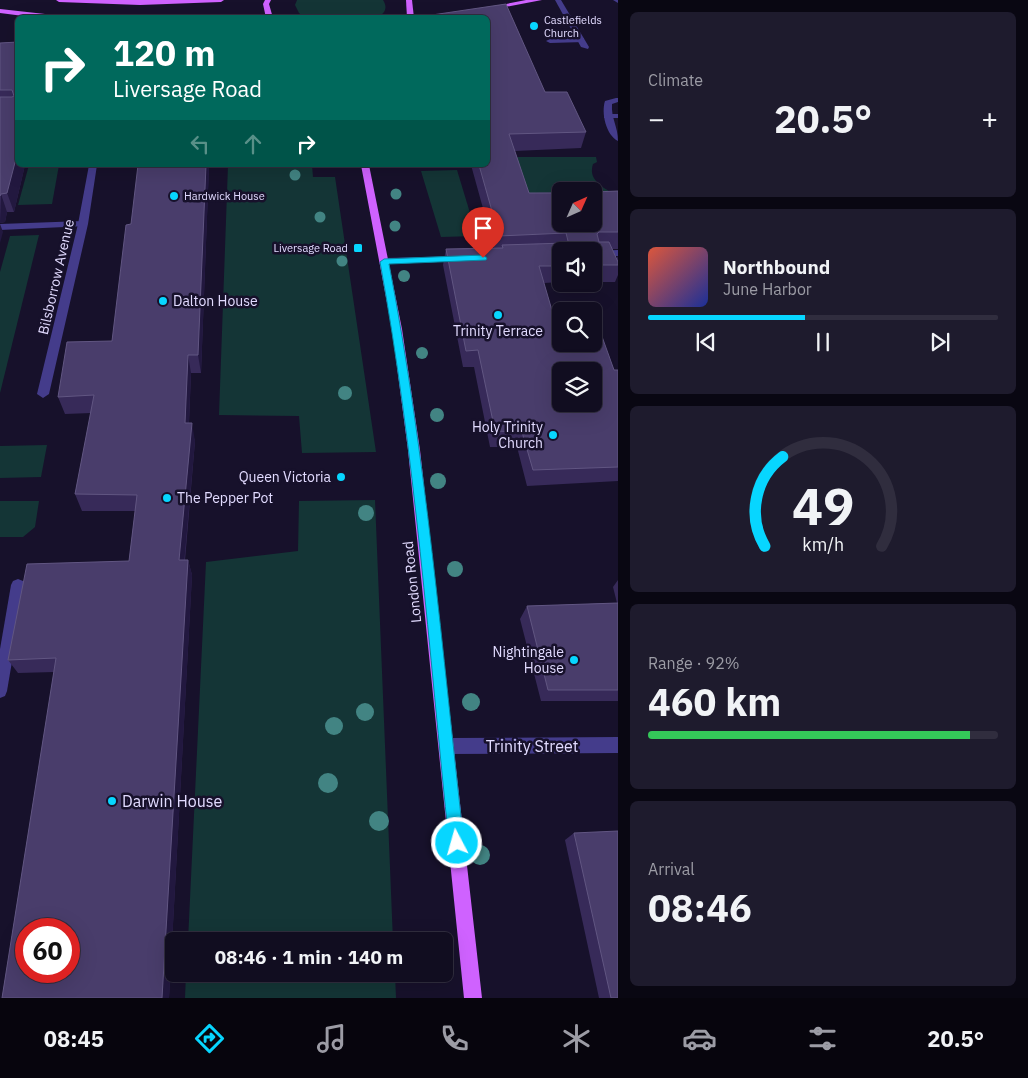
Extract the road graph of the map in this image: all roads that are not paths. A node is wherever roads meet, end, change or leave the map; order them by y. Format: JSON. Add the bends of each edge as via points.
{"nodes":[{"id":1,"x":59,"y":0,"type":"edge"},
{"id":2,"x":222,"y":0,"type":"edge"},
{"id":3,"x":268,"y":0,"type":"edge"},
{"id":4,"x":409,"y":0,"type":"edge"},
{"id":5,"x":539,"y":0,"type":"edge"},
{"id":6,"x":558,"y":0,"type":"edge"},
{"id":7,"x":484,"y":9,"type":"edge"},
{"id":8,"x":0,"y":11,"type":"edge"},
{"id":9,"x":36,"y":15,"type":"edge"},
{"id":10,"x":269,"y":15,"type":"edge"},
{"id":11,"x":410,"y":15,"type":"edge"},
{"id":12,"x":550,"y":41,"type":"dead end"},
{"id":13,"x":616,"y":100,"type":"dead end"},
{"id":14,"x":607,"y":116,"type":"junction"},
{"id":15,"x":618,"y":116,"type":"edge"},
{"id":16,"x":618,"y":138,"type":"edge"},
{"id":17,"x":93,"y":167,"type":"edge"},
{"id":18,"x":365,"y":167,"type":"edge"},
{"id":19,"x":83,"y":224,"type":"junction"},
{"id":20,"x":0,"y":226,"type":"edge"},
{"id":21,"x":473,"y":258,"type":"edge"},
{"id":22,"x":384,"y":262,"type":"junction"},
{"id":23,"x":43,"y":394,"type":"dead end"},
{"id":24,"x":18,"y":584,"type":"dead end"},
{"id":25,"x":0,"y":691,"type":"edge"},
{"id":26,"x":618,"y":745,"type":"edge"},
{"id":27,"x":446,"y":746,"type":"junction"},
{"id":28,"x":474,"y":998,"type":"edge"}],
"edges":[{"from":1,"to":2,"type":"main road","via":[[140,3]]},
{"from":3,"to":10,"type":"main road"},
{"from":4,"to":11,"type":"main road"},
{"from":5,"to":7,"type":"main road"},
{"from":6,"to":12,"type":"street","via":[[583,44]]},
{"from":8,"to":9,"type":"main road"},
{"from":13,"to":14,"type":"street","via":[[608,103]]},
{"from":14,"to":15,"type":"street"},
{"from":14,"to":16,"type":"street"},
{"from":17,"to":19,"type":"street","name":"Bilsborrow Avenue"},
{"from":18,"to":22,"type":"main road","name":"London Road"},
{"from":19,"to":20,"type":"street"},
{"from":19,"to":23,"type":"street","name":"Bilsborrow Avenue"},
{"from":21,"to":22,"type":"street"},
{"from":22,"to":27,"type":"main road","name":"London Road","via":[[414,450]]},
{"from":24,"to":25,"type":"street"},
{"from":26,"to":27,"type":"street","name":"Trinity Street"},
{"from":27,"to":28,"type":"main road","name":"London Road"}]}
